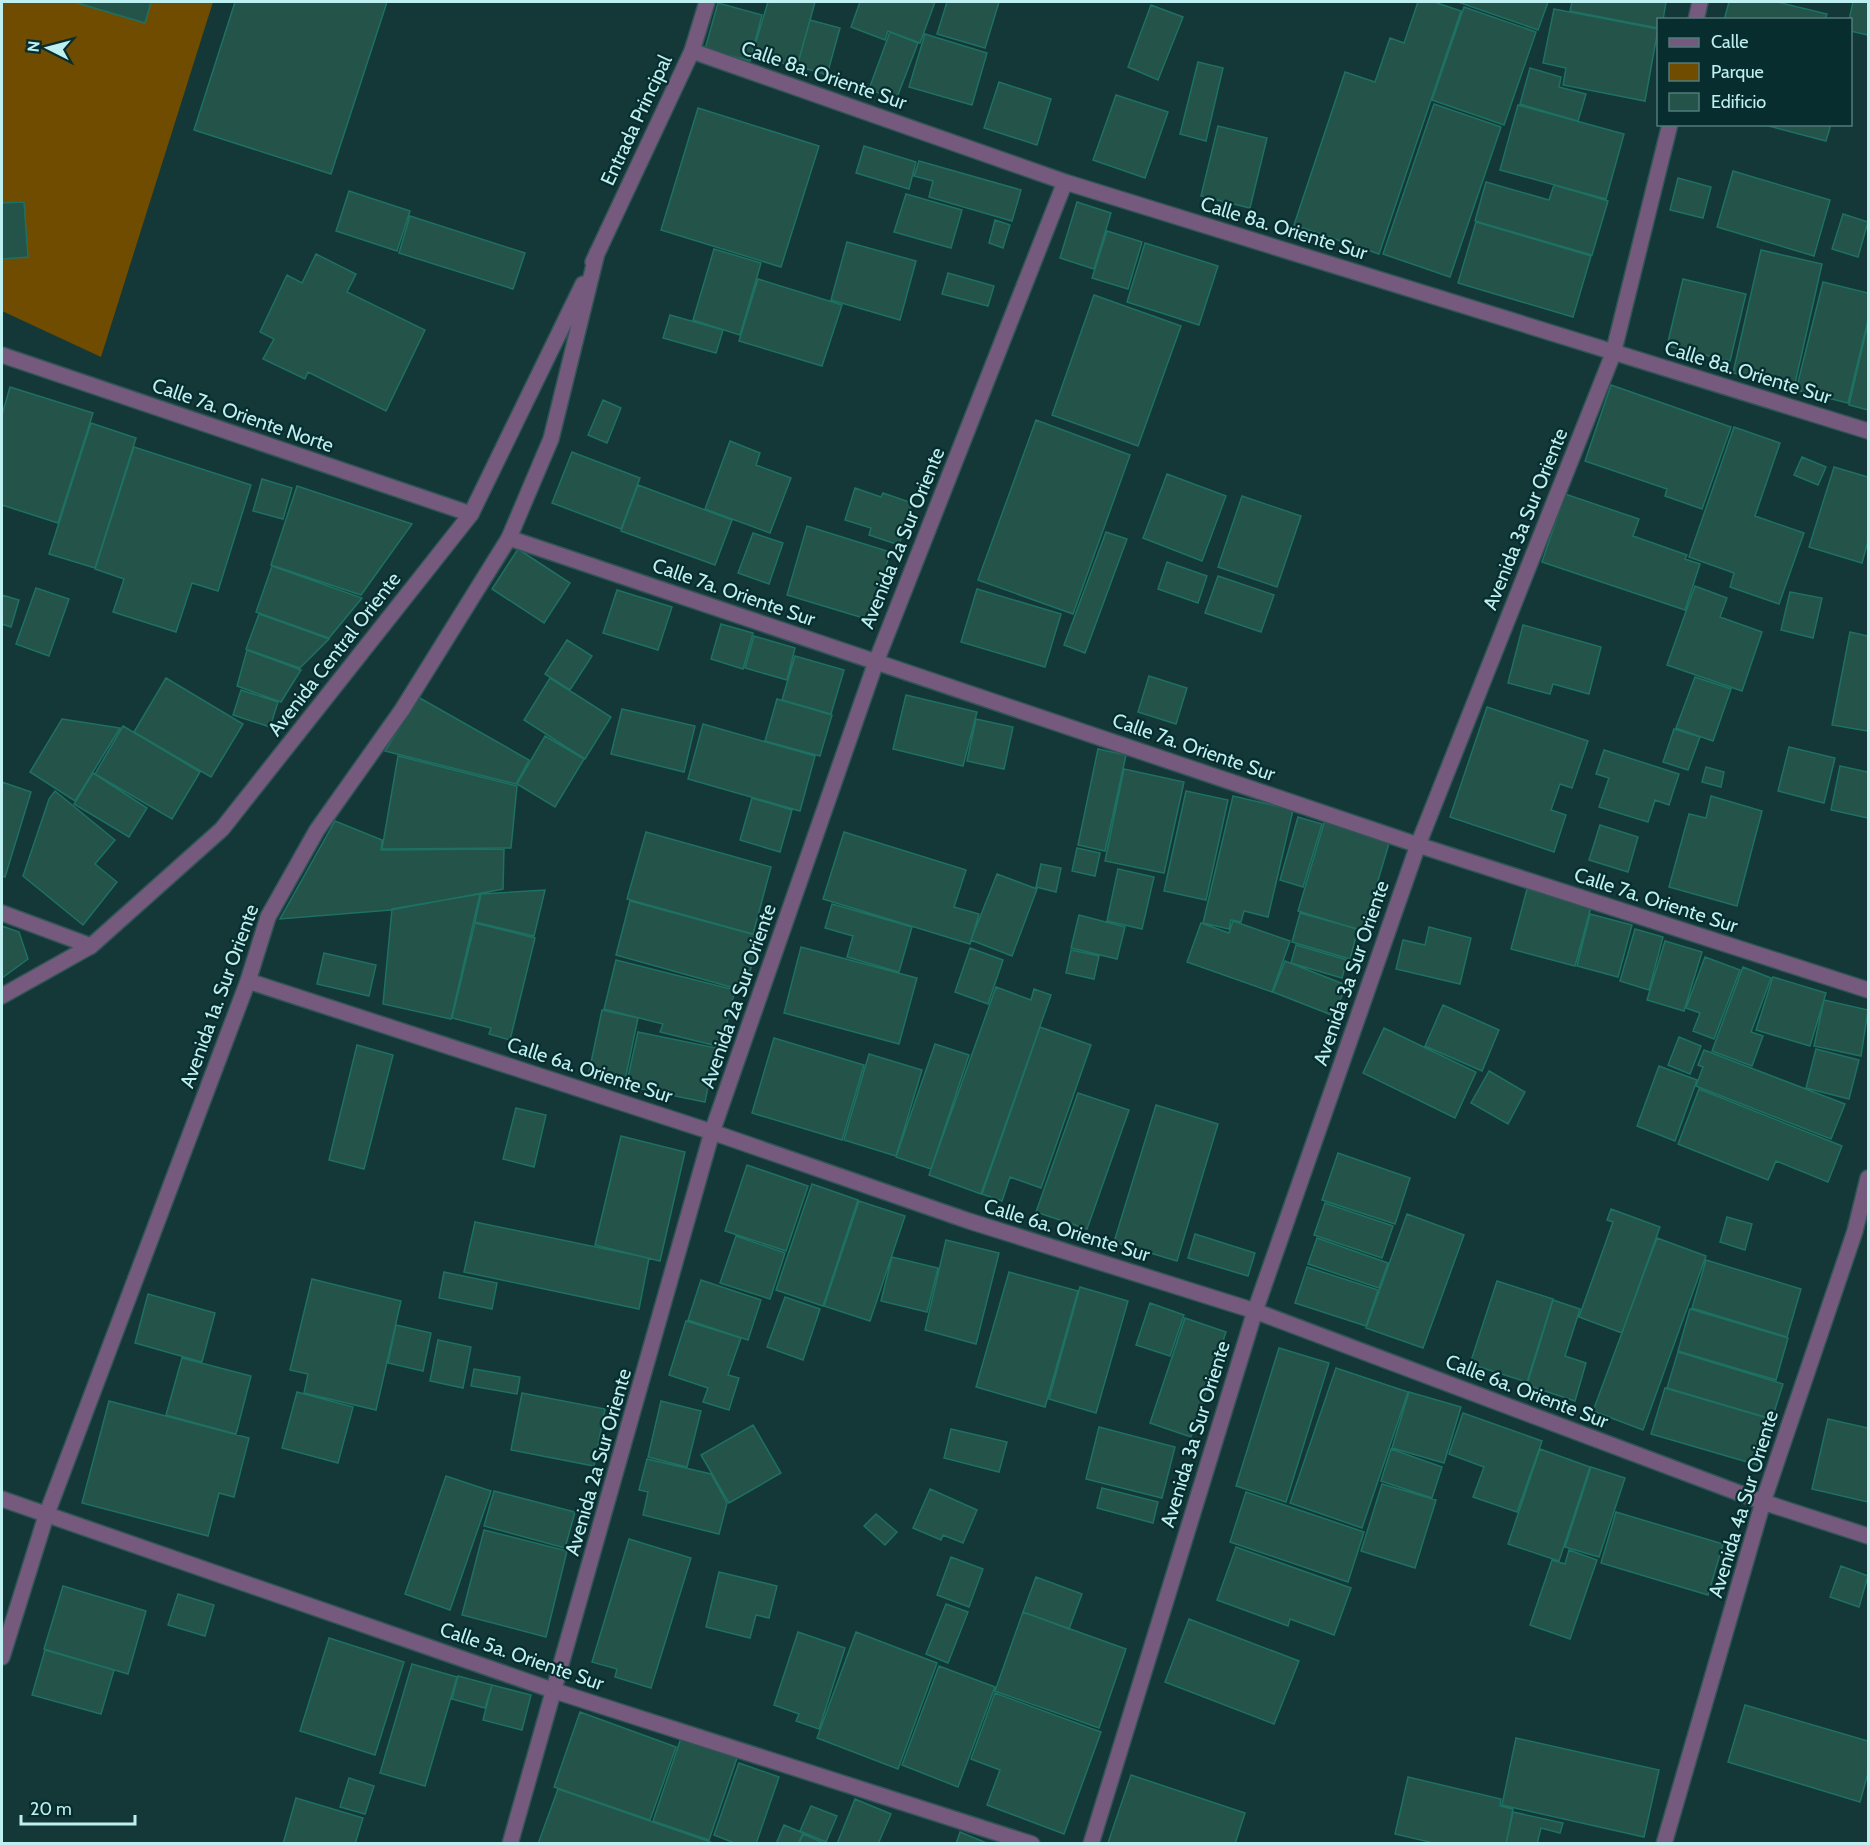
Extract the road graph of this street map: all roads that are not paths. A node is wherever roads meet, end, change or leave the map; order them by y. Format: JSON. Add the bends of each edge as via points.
{"nodes":[{"id":1,"x":707,"y":2,"type":"edge"},
{"id":2,"x":1700,"y":2,"type":"edge"},
{"id":3,"x":1696,"y":18,"type":"edge"},
{"id":4,"x":692,"y":51,"type":"junction"},
{"id":5,"x":1670,"y":126,"type":"edge"},
{"id":6,"x":1065,"y":182,"type":"junction"},
{"id":7,"x":597,"y":253,"type":"junction"},
{"id":8,"x":1613,"y":354,"type":"junction"},
{"id":9,"x":2,"y":355,"type":"edge"},
{"id":10,"x":1869,"y":430,"type":"edge"},
{"id":11,"x":471,"y":514,"type":"junction"},
{"id":12,"x":509,"y":538,"type":"junction"},
{"id":13,"x":876,"y":662,"type":"junction"},
{"id":14,"x":1418,"y":845,"type":"junction"},
{"id":15,"x":2,"y":913,"type":"edge"},
{"id":16,"x":92,"y":946,"type":"junction"},
{"id":17,"x":248,"y":981,"type":"junction"},
{"id":18,"x":1869,"y":990,"type":"edge"},
{"id":19,"x":2,"y":996,"type":"edge"},
{"id":20,"x":712,"y":1132,"type":"junction"},
{"id":21,"x":1869,"y":1178,"type":"edge"},
{"id":22,"x":1255,"y":1311,"type":"junction"},
{"id":23,"x":2,"y":1499,"type":"edge"},
{"id":24,"x":1763,"y":1502,"type":"junction"},
{"id":25,"x":46,"y":1516,"type":"junction"},
{"id":26,"x":1869,"y":1536,"type":"edge"},
{"id":27,"x":2,"y":1657,"type":"edge"},
{"id":28,"x":555,"y":1691,"type":"junction"},
{"id":29,"x":510,"y":1844,"type":"edge"},
{"id":30,"x":1032,"y":1844,"type":"edge"},
{"id":31,"x":1091,"y":1844,"type":"edge"},
{"id":32,"x":1664,"y":1844,"type":"edge"}],
"edges":[{"from":1,"to":4,"type":"street","name":"Entrada Principal"},
{"from":2,"to":3,"type":"street"},
{"from":4,"to":6,"type":"street","name":"Calle 8a. Oriente Sur"},
{"from":4,"to":7,"type":"street","name":"Entrada Principal"},
{"from":5,"to":8,"type":"street","name":"Avenida 3a Sur Oriente"},
{"from":6,"to":8,"type":"street","name":"Calle 8a. Oriente Sur"},
{"from":6,"to":13,"type":"street","name":"Avenida 2a Sur Oriente"},
{"from":7,"to":11,"type":"street","name":"Avenida Central Oriente"},
{"from":7,"to":12,"type":"street","name":"Avenida 1a. Sur Oriente","via":[[551,439]]},
{"from":8,"to":10,"type":"street","name":"Calle 8a. Oriente Sur"},
{"from":8,"to":14,"type":"street","name":"Avenida 3a Sur Oriente"},
{"from":9,"to":11,"type":"street","name":"Calle 7a. Oriente Norte"},
{"from":11,"to":16,"type":"street","name":"Avenida Central Oriente","via":[[222,830]]},
{"from":12,"to":13,"type":"street","name":"Calle 7a. Oriente Sur"},
{"from":12,"to":17,"type":"street","name":"Avenida 1a. Sur Oriente","via":[[402,710],[317,830],[268,917]]},
{"from":13,"to":14,"type":"street","name":"Calle 7a. Oriente Sur"},
{"from":13,"to":20,"type":"street","name":"Avenida 2a Sur Oriente"},
{"from":14,"to":18,"type":"street","name":"Calle 7a. Oriente Sur"},
{"from":14,"to":22,"type":"street","name":"Avenida 3a Sur Oriente"},
{"from":15,"to":16,"type":"street"},
{"from":16,"to":19,"type":"street","name":"Avenida Central Oriente"},
{"from":17,"to":20,"type":"street","name":"Calle 6a. Oriente Sur"},
{"from":17,"to":25,"type":"street","name":"Avenida 1a. Sur Oriente"},
{"from":20,"to":22,"type":"street","name":"Calle 6a. Oriente Sur","via":[[969,1221]]},
{"from":20,"to":28,"type":"street","name":"Avenida 2a Sur Oriente"},
{"from":21,"to":24,"type":"street","name":"Avenida 4a Sur Oriente","via":[[1855,1231]]},
{"from":22,"to":24,"type":"street","name":"Calle 6a. Oriente Sur"},
{"from":22,"to":31,"type":"street","name":"Avenida 3a Sur Oriente"},
{"from":23,"to":25,"type":"street","name":"Calle 5a. Oriente Sur"},
{"from":24,"to":26,"type":"street","name":"Calle 6a. Oriente Sur"},
{"from":24,"to":32,"type":"street","name":"Avenida 4a Sur Oriente"},
{"from":25,"to":27,"type":"street","name":"Avenida 1a. Sur Oriente"},
{"from":25,"to":28,"type":"street","name":"Calle 5a. Oriente Sur"},
{"from":28,"to":29,"type":"street","name":"Avenida 2a Sur Oriente"},
{"from":28,"to":30,"type":"street","name":"Calle 5a. Oriente Sur"}]}
